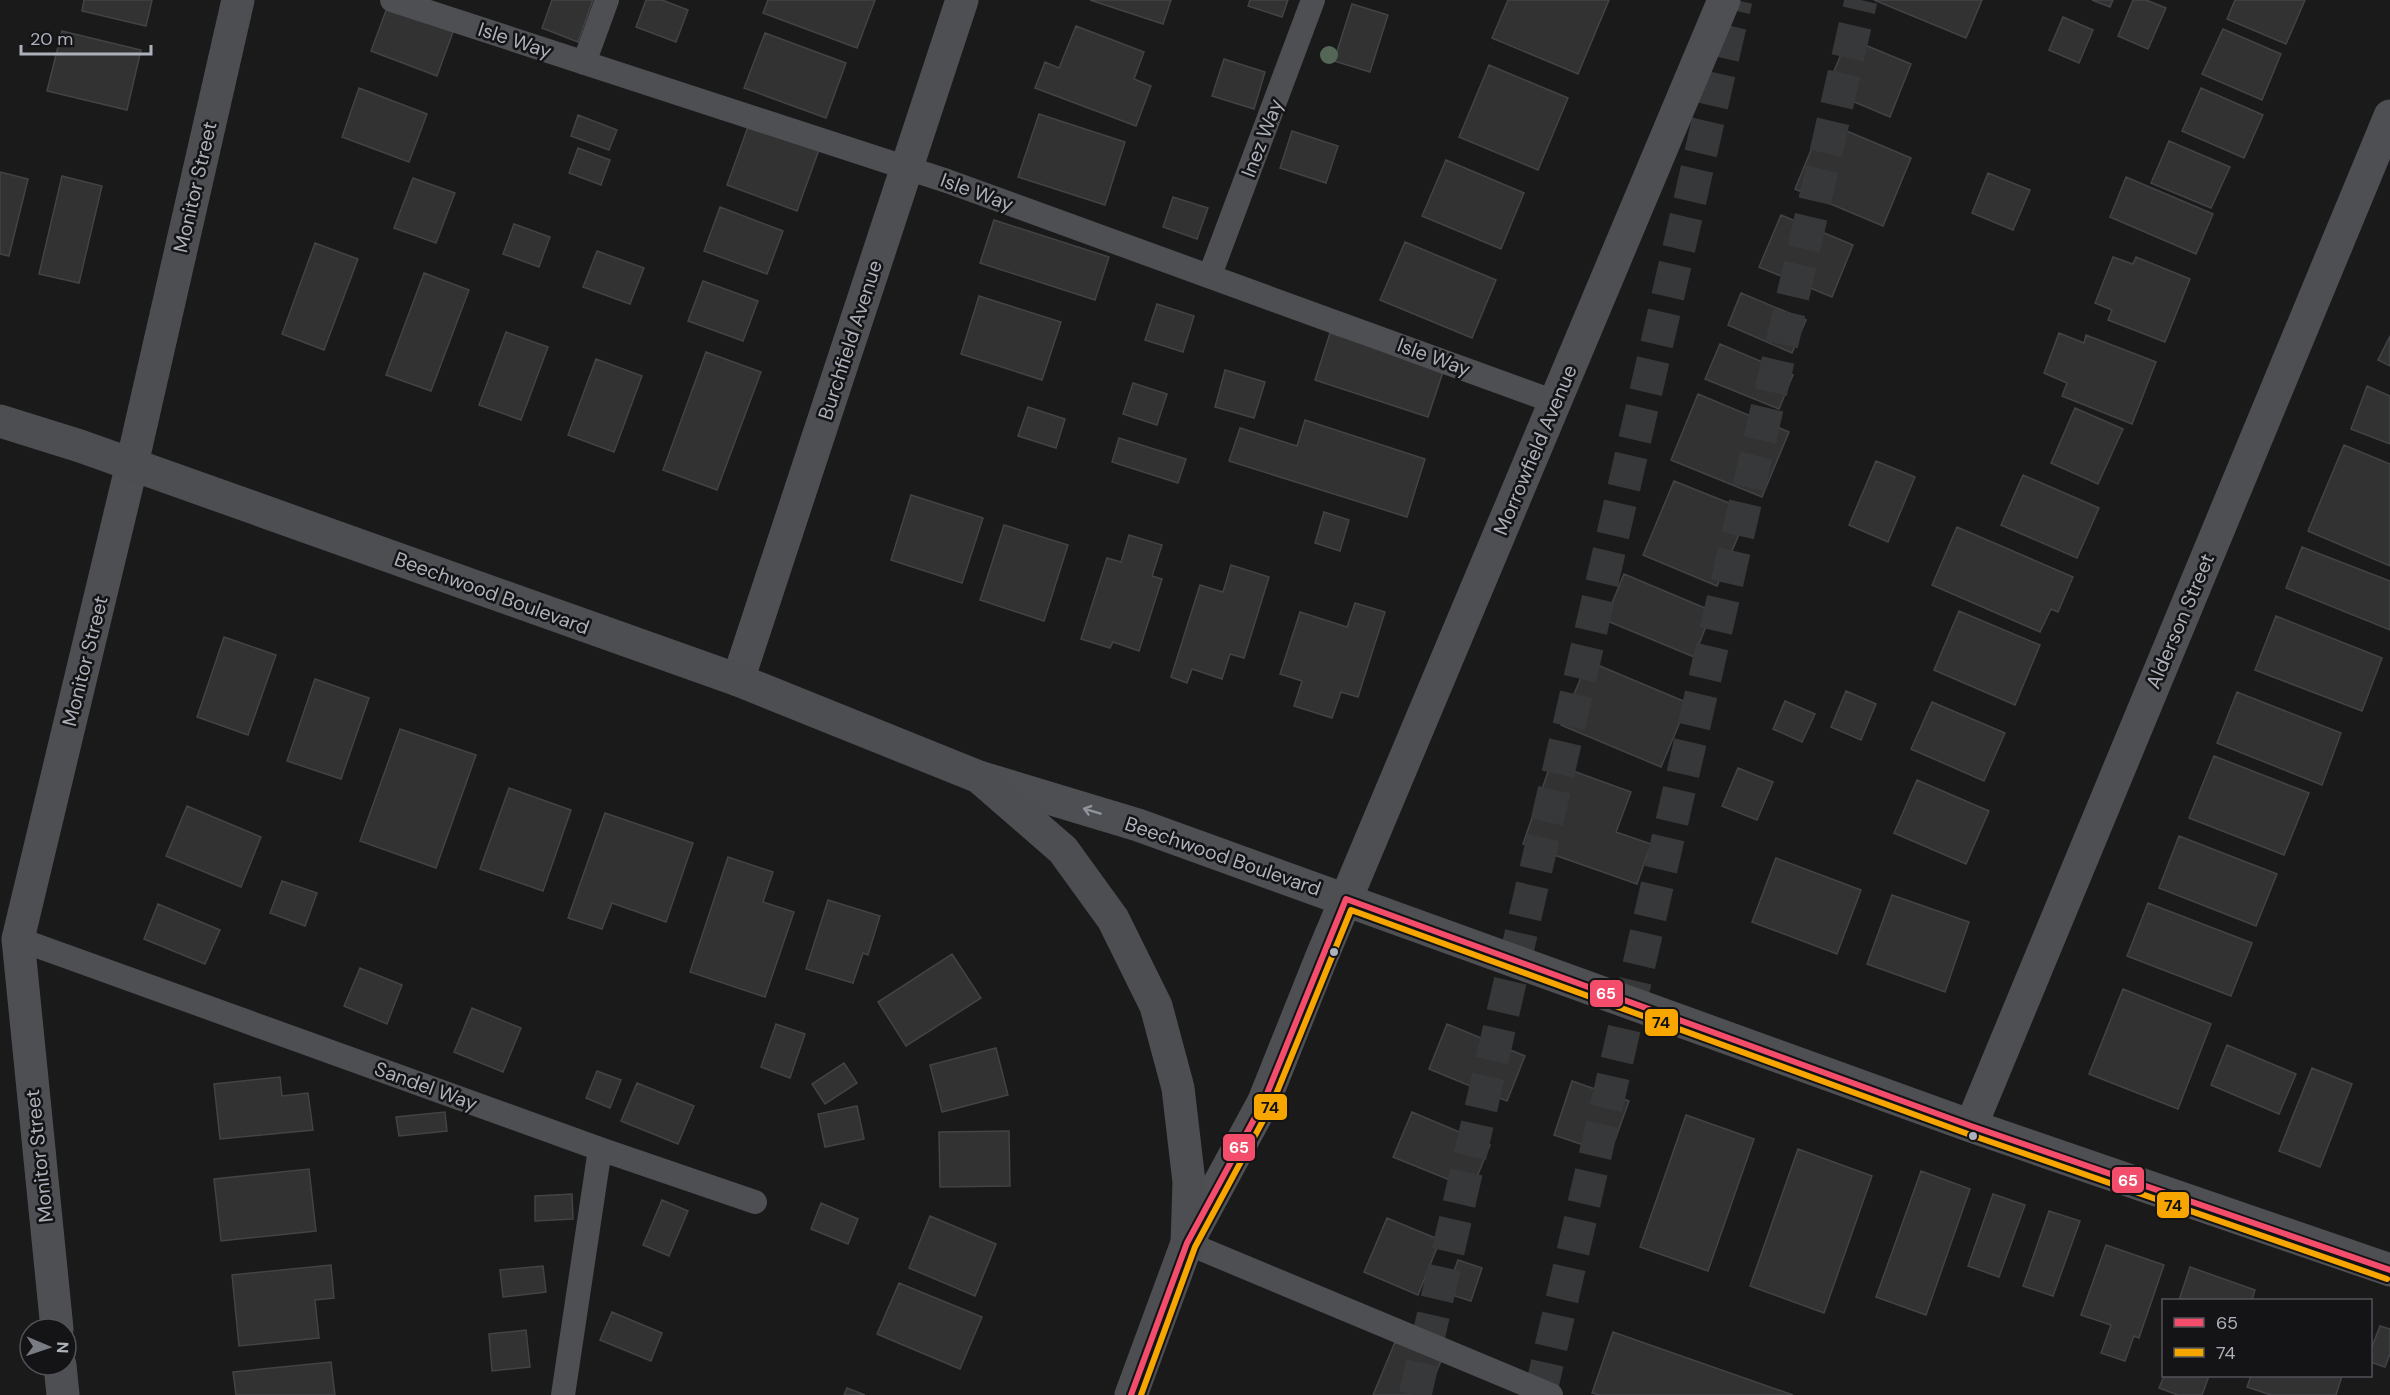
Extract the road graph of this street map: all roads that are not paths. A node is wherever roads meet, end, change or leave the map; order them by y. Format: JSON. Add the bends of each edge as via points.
{"nodes":[{"id":1,"x":237,"y":0,"type":"edge"},
{"id":2,"x":392,"y":0,"type":"edge"},
{"id":3,"x":607,"y":0,"type":"edge"},
{"id":4,"x":962,"y":0,"type":"edge"},
{"id":5,"x":1314,"y":0,"type":"edge"},
{"id":6,"x":1724,"y":0,"type":"edge"},
{"id":7,"x":585,"y":63,"type":"junction"},
{"id":8,"x":2390,"y":116,"type":"edge"},
{"id":9,"x":907,"y":167,"type":"junction"},
{"id":10,"x":1210,"y":275,"type":"junction"},
{"id":11,"x":1556,"y":402,"type":"junction"},
{"id":12,"x":0,"y":421,"type":"edge"},
{"id":13,"x":132,"y":464,"type":"junction"},
{"id":14,"x":738,"y":680,"type":"junction"},
{"id":15,"x":979,"y":777,"type":"junction"},
{"id":16,"x":1346,"y":899,"type":"junction"},
{"id":17,"x":18,"y":939,"type":"junction"},
{"id":18,"x":1971,"y":1126,"type":"junction"},
{"id":19,"x":600,"y":1149,"type":"junction"},
{"id":20,"x":755,"y":1202,"type":"dead end"},
{"id":21,"x":1187,"y":1243,"type":"junction"},
{"id":22,"x":2390,"y":1270,"type":"edge"},
{"id":23,"x":56,"y":1317,"type":"edge"},
{"id":24,"x":61,"y":1377,"type":"edge"},
{"id":25,"x":63,"y":1395,"type":"edge"},
{"id":26,"x":563,"y":1395,"type":"edge"},
{"id":27,"x":1131,"y":1395,"type":"edge"},
{"id":28,"x":1551,"y":1395,"type":"edge"}],
"edges":[{"from":1,"to":13,"type":"street","name":"Monitor Street"},
{"from":2,"to":7,"type":"lane","name":"Isle Way"},
{"from":3,"to":7,"type":"lane"},
{"from":4,"to":9,"type":"street","name":"Burchfield Avenue"},
{"from":5,"to":10,"type":"lane","name":"Inez Way"},
{"from":6,"to":11,"type":"street","name":"Morrowfield Avenue"},
{"from":7,"to":9,"type":"lane","name":"Isle Way"},
{"from":8,"to":18,"type":"street","name":"Alderson Street"},
{"from":9,"to":10,"type":"lane","name":"Isle Way"},
{"from":9,"to":14,"type":"street","name":"Burchfield Avenue"},
{"from":10,"to":11,"type":"lane","name":"Isle Way"},
{"from":11,"to":16,"type":"street","name":"Morrowfield Avenue"},
{"from":12,"to":13,"type":"street","name":"Beechwood Boulevard"},
{"from":13,"to":14,"type":"street","name":"Beechwood Boulevard"},
{"from":13,"to":17,"type":"street","name":"Monitor Street"},
{"from":14,"to":15,"type":"street","name":"Beechwood Boulevard"},
{"from":16,"to":15,"type":"street","name":"Beechwood Boulevard","one_way":true,"via":[[1138,825]]},
{"from":15,"to":21,"type":"street","name":"Beechwood Boulevard","via":[[1063,850],[1113,919],[1156,1006],[1178,1088],[1189,1182]]},
{"from":16,"to":18,"type":"street"},
{"from":16,"to":21,"type":"street","name":"Beechwood Boulevard","via":[[1264,1101]]},
{"from":17,"to":19,"type":"lane","name":"Sandel Way"},
{"from":17,"to":23,"type":"street","name":"Monitor Street"},
{"from":18,"to":22,"type":"street"},
{"from":19,"to":20,"type":"lane","name":"Sandel Way"},
{"from":19,"to":26,"type":"lane"},
{"from":21,"to":27,"type":"street","name":"Beechwood Boulevard"},
{"from":21,"to":28,"type":"lane"},
{"from":24,"to":25,"type":"street"}]}
